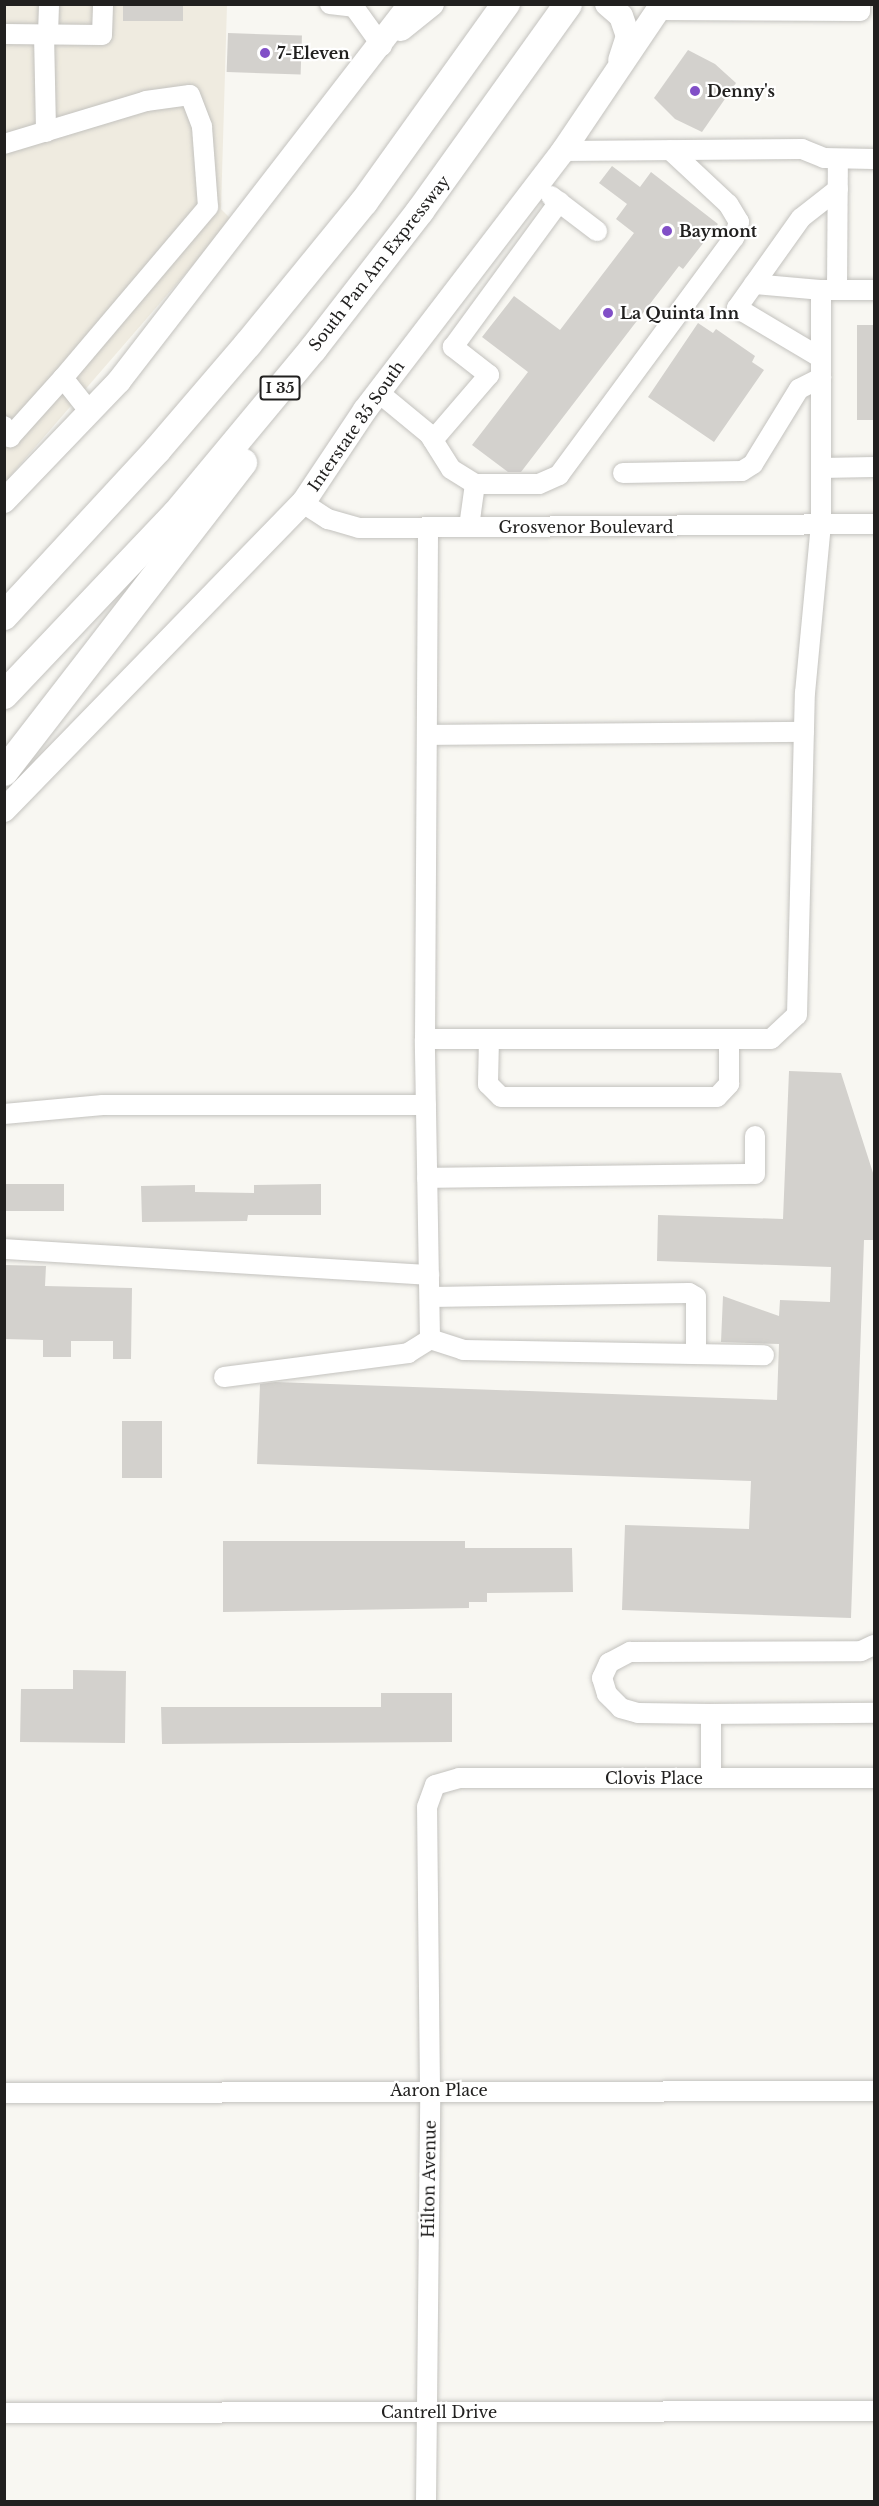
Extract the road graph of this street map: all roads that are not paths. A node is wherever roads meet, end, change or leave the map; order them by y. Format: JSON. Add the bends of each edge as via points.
{"nodes":[{"id":1,"x":49,"y":4,"type":"edge"},
{"id":2,"x":103,"y":4,"type":"edge"},
{"id":3,"x":330,"y":4,"type":"edge"},
{"id":4,"x":506,"y":4,"type":"edge"},
{"id":5,"x":568,"y":4,"type":"edge"},
{"id":6,"x":607,"y":4,"type":"edge"},
{"id":7,"x":860,"y":4,"type":"edge"},
{"id":8,"x":415,"y":5,"type":"edge"},
{"id":9,"x":354,"y":6,"type":"edge"},
{"id":10,"x":660,"y":7,"type":"edge"},
{"id":11,"x":4,"y":34,"type":"edge"},
{"id":12,"x":46,"y":34,"type":"junction"},
{"id":13,"x":385,"y":42,"type":"junction"},
{"id":14,"x":616,"y":74,"type":"junction"},
{"id":15,"x":46,"y":132,"type":"junction"},
{"id":16,"x":4,"y":144,"type":"edge"},
{"id":17,"x":670,"y":150,"type":"junction"},
{"id":18,"x":563,"y":151,"type":"junction"},
{"id":19,"x":837,"y":159,"type":"junction"},
{"id":20,"x":874,"y":159,"type":"edge"},
{"id":21,"x":537,"y":185,"type":"junction"},
{"id":22,"x":837,"y":189,"type":"junction"},
{"id":23,"x":559,"y":202,"type":"junction"},
{"id":24,"x":420,"y":211,"type":"junction"},
{"id":25,"x":597,"y":231,"type":"dead end"},
{"id":26,"x":754,"y":284,"type":"junction"},
{"id":27,"x":829,"y":290,"type":"junction"},
{"id":28,"x":874,"y":290,"type":"edge"},
{"id":29,"x":821,"y":358,"type":"junction"},
{"id":30,"x":63,"y":378,"type":"junction"},
{"id":31,"x":821,"y":378,"type":"junction"},
{"id":32,"x":378,"y":392,"type":"junction"},
{"id":33,"x":90,"y":412,"type":"junction"},
{"id":34,"x":6,"y":435,"type":"edge"},
{"id":35,"x":433,"y":440,"type":"junction"},
{"id":36,"x":874,"y":467,"type":"edge"},
{"id":37,"x":821,"y":468,"type":"junction"},
{"id":38,"x":623,"y":473,"type":"dead end"},
{"id":39,"x":475,"y":484,"type":"junction"},
{"id":40,"x":4,"y":501,"type":"edge"},
{"id":41,"x":303,"y":503,"type":"junction"},
{"id":42,"x":874,"y":524,"type":"edge"},
{"id":43,"x":821,"y":525,"type":"junction"},
{"id":44,"x":469,"y":527,"type":"junction"},
{"id":45,"x":428,"y":528,"type":"junction"},
{"id":46,"x":4,"y":616,"type":"edge"},
{"id":47,"x":4,"y":695,"type":"edge"},
{"id":48,"x":804,"y":732,"type":"junction"},
{"id":49,"x":429,"y":735,"type":"junction"},
{"id":50,"x":4,"y":772,"type":"edge"},
{"id":51,"x":4,"y":810,"type":"edge"},
{"id":52,"x":425,"y":1039,"type":"junction"},
{"id":53,"x":489,"y":1039,"type":"junction"},
{"id":54,"x":729,"y":1039,"type":"junction"},
{"id":55,"x":426,"y":1105,"type":"junction"},
{"id":56,"x":4,"y":1114,"type":"edge"},
{"id":57,"x":755,"y":1136,"type":"dead end"},
{"id":58,"x":427,"y":1178,"type":"junction"},
{"id":59,"x":4,"y":1249,"type":"edge"},
{"id":60,"x":429,"y":1275,"type":"junction"},
{"id":61,"x":430,"y":1297,"type":"junction"},
{"id":62,"x":430,"y":1339,"type":"junction"},
{"id":63,"x":696,"y":1353,"type":"junction"},
{"id":64,"x":764,"y":1355,"type":"dead end"},
{"id":65,"x":224,"y":1377,"type":"dead end"},
{"id":66,"x":874,"y":1645,"type":"edge"},
{"id":67,"x":874,"y":1713,"type":"edge"},
{"id":68,"x":711,"y":1714,"type":"junction"},
{"id":69,"x":711,"y":1778,"type":"junction"},
{"id":70,"x":874,"y":1778,"type":"edge"},
{"id":71,"x":435,"y":1785,"type":"joint"},
{"id":72,"x":430,"y":2090,"type":"junction"},
{"id":73,"x":874,"y":2091,"type":"edge"},
{"id":74,"x":4,"y":2093,"type":"edge"},
{"id":75,"x":874,"y":2411,"type":"edge"},
{"id":76,"x":426,"y":2412,"type":"junction"},
{"id":77,"x":4,"y":2413,"type":"edge"},
{"id":78,"x":426,"y":2502,"type":"edge"}],
"edges":[{"from":1,"to":12,"type":"street"},
{"from":2,"to":12,"type":"street","via":[[102,35]]},
{"from":3,"to":9,"type":"street"},
{"from":4,"to":46,"type":"highway","via":[[364,202],[248,344]]},
{"from":5,"to":24,"type":"highway","name":"South Pan Am Expressway","number":"I 35"},
{"from":6,"to":14,"type":"main road","via":[[621,16],[628,36]]},
{"from":7,"to":10,"type":"street","via":[[860,11]]},
{"from":8,"to":13,"type":"main road"},
{"from":9,"to":13,"type":"street"},
{"from":10,"to":14,"type":"main road","name":"Interstate 35 South"},
{"from":11,"to":12,"type":"street"},
{"from":12,"to":15,"type":"street"},
{"from":13,"to":33,"type":"main road","via":[[119,381]]},
{"from":14,"to":18,"type":"main road","name":"Interstate 35 South"},
{"from":15,"to":16,"type":"street"},
{"from":15,"to":30,"type":"street","via":[[146,101],[190,95],[202,127],[206,174],[208,207]]},
{"from":17,"to":18,"type":"street"},
{"from":17,"to":19,"type":"street","via":[[802,149]]},
{"from":17,"to":39,"type":"street","via":[[728,204],[739,222],[734,238],[559,475],[539,484]]},
{"from":18,"to":21,"type":"main road","name":"Interstate 35 South"},
{"from":19,"to":20,"type":"street"},
{"from":19,"to":22,"type":"street"},
{"from":21,"to":23,"type":"street"},
{"from":21,"to":32,"type":"main road","name":"Interstate 35 South"},
{"from":22,"to":26,"type":"street","via":[[801,218]]},
{"from":22,"to":27,"type":"street"},
{"from":23,"to":25,"type":"street"},
{"from":23,"to":35,"type":"street","via":[[453,347],[489,375]]},
{"from":24,"to":47,"type":"highway","name":"South Pan Am Expressway","number":"I 35","via":[[313,349],[176,514]]},
{"from":24,"to":50,"type":"highway","via":[[344,335]]},
{"from":26,"to":27,"type":"street"},
{"from":26,"to":29,"type":"street","via":[[737,308]]},
{"from":27,"to":28,"type":"street"},
{"from":27,"to":29,"type":"street"},
{"from":29,"to":31,"type":"street"},
{"from":30,"to":33,"type":"street"},
{"from":30,"to":34,"type":"street"},
{"from":31,"to":37,"type":"street"},
{"from":31,"to":38,"type":"street","via":[[799,389],[753,464],[742,471]]},
{"from":32,"to":35,"type":"street"},
{"from":32,"to":41,"type":"main road","name":"Interstate 35 South"},
{"from":33,"to":40,"type":"main road"},
{"from":35,"to":39,"type":"street","via":[[451,469]]},
{"from":36,"to":37,"type":"street"},
{"from":37,"to":43,"type":"street"},
{"from":39,"to":44,"type":"street"},
{"from":41,"to":45,"type":"street","name":"Grosvenor Boulevard","via":[[328,519],[359,528]]},
{"from":41,"to":51,"type":"main road","name":"Interstate 35 South"},
{"from":42,"to":43,"type":"street","name":"Grosvenor Boulevard"},
{"from":43,"to":44,"type":"street","name":"Grosvenor Boulevard"},
{"from":43,"to":48,"type":"street"},
{"from":44,"to":45,"type":"street","name":"Grosvenor Boulevard"},
{"from":45,"to":49,"type":"street"},
{"from":48,"to":49,"type":"street"},
{"from":48,"to":54,"type":"street","via":[[797,1015],[771,1039]]},
{"from":49,"to":52,"type":"street"},
{"from":52,"to":53,"type":"street"},
{"from":52,"to":55,"type":"street"},
{"from":53,"to":54,"type":"street"},
{"from":53,"to":54,"type":"street","via":[[488,1084],[501,1097],[717,1097],[729,1084]]},
{"from":55,"to":56,"type":"street","via":[[102,1105]]},
{"from":55,"to":58,"type":"street"},
{"from":57,"to":58,"type":"street","via":[[755,1174]]},
{"from":58,"to":60,"type":"street"},
{"from":59,"to":60,"type":"street"},
{"from":60,"to":61,"type":"street"},
{"from":61,"to":62,"type":"street"},
{"from":61,"to":63,"type":"street","via":[[689,1293],[696,1298]]},
{"from":62,"to":63,"type":"street","via":[[463,1350]]},
{"from":62,"to":65,"type":"street","via":[[408,1353]]},
{"from":63,"to":64,"type":"street"},
{"from":66,"to":68,"type":"street","via":[[861,1651],[630,1652],[609,1664],[602,1678],[607,1694],[621,1708],[638,1713]]},
{"from":67,"to":68,"type":"street"},
{"from":68,"to":69,"type":"street"},
{"from":69,"to":70,"type":"street","name":"Clovis Place"},
{"from":69,"to":71,"type":"street","name":"Clovis Place","via":[[459,1778]]},
{"from":71,"to":72,"type":"street","name":"Hilton Avenue","via":[[427,1808]]},
{"from":72,"to":73,"type":"street","name":"Aaron Place"},
{"from":72,"to":74,"type":"street","name":"Aaron Place"},
{"from":72,"to":76,"type":"street","name":"Hilton Avenue"},
{"from":75,"to":76,"type":"street","name":"Cantrell Drive"},
{"from":76,"to":77,"type":"street","name":"Cantrell Drive"},
{"from":76,"to":78,"type":"street","name":"Hilton Avenue"}]}
